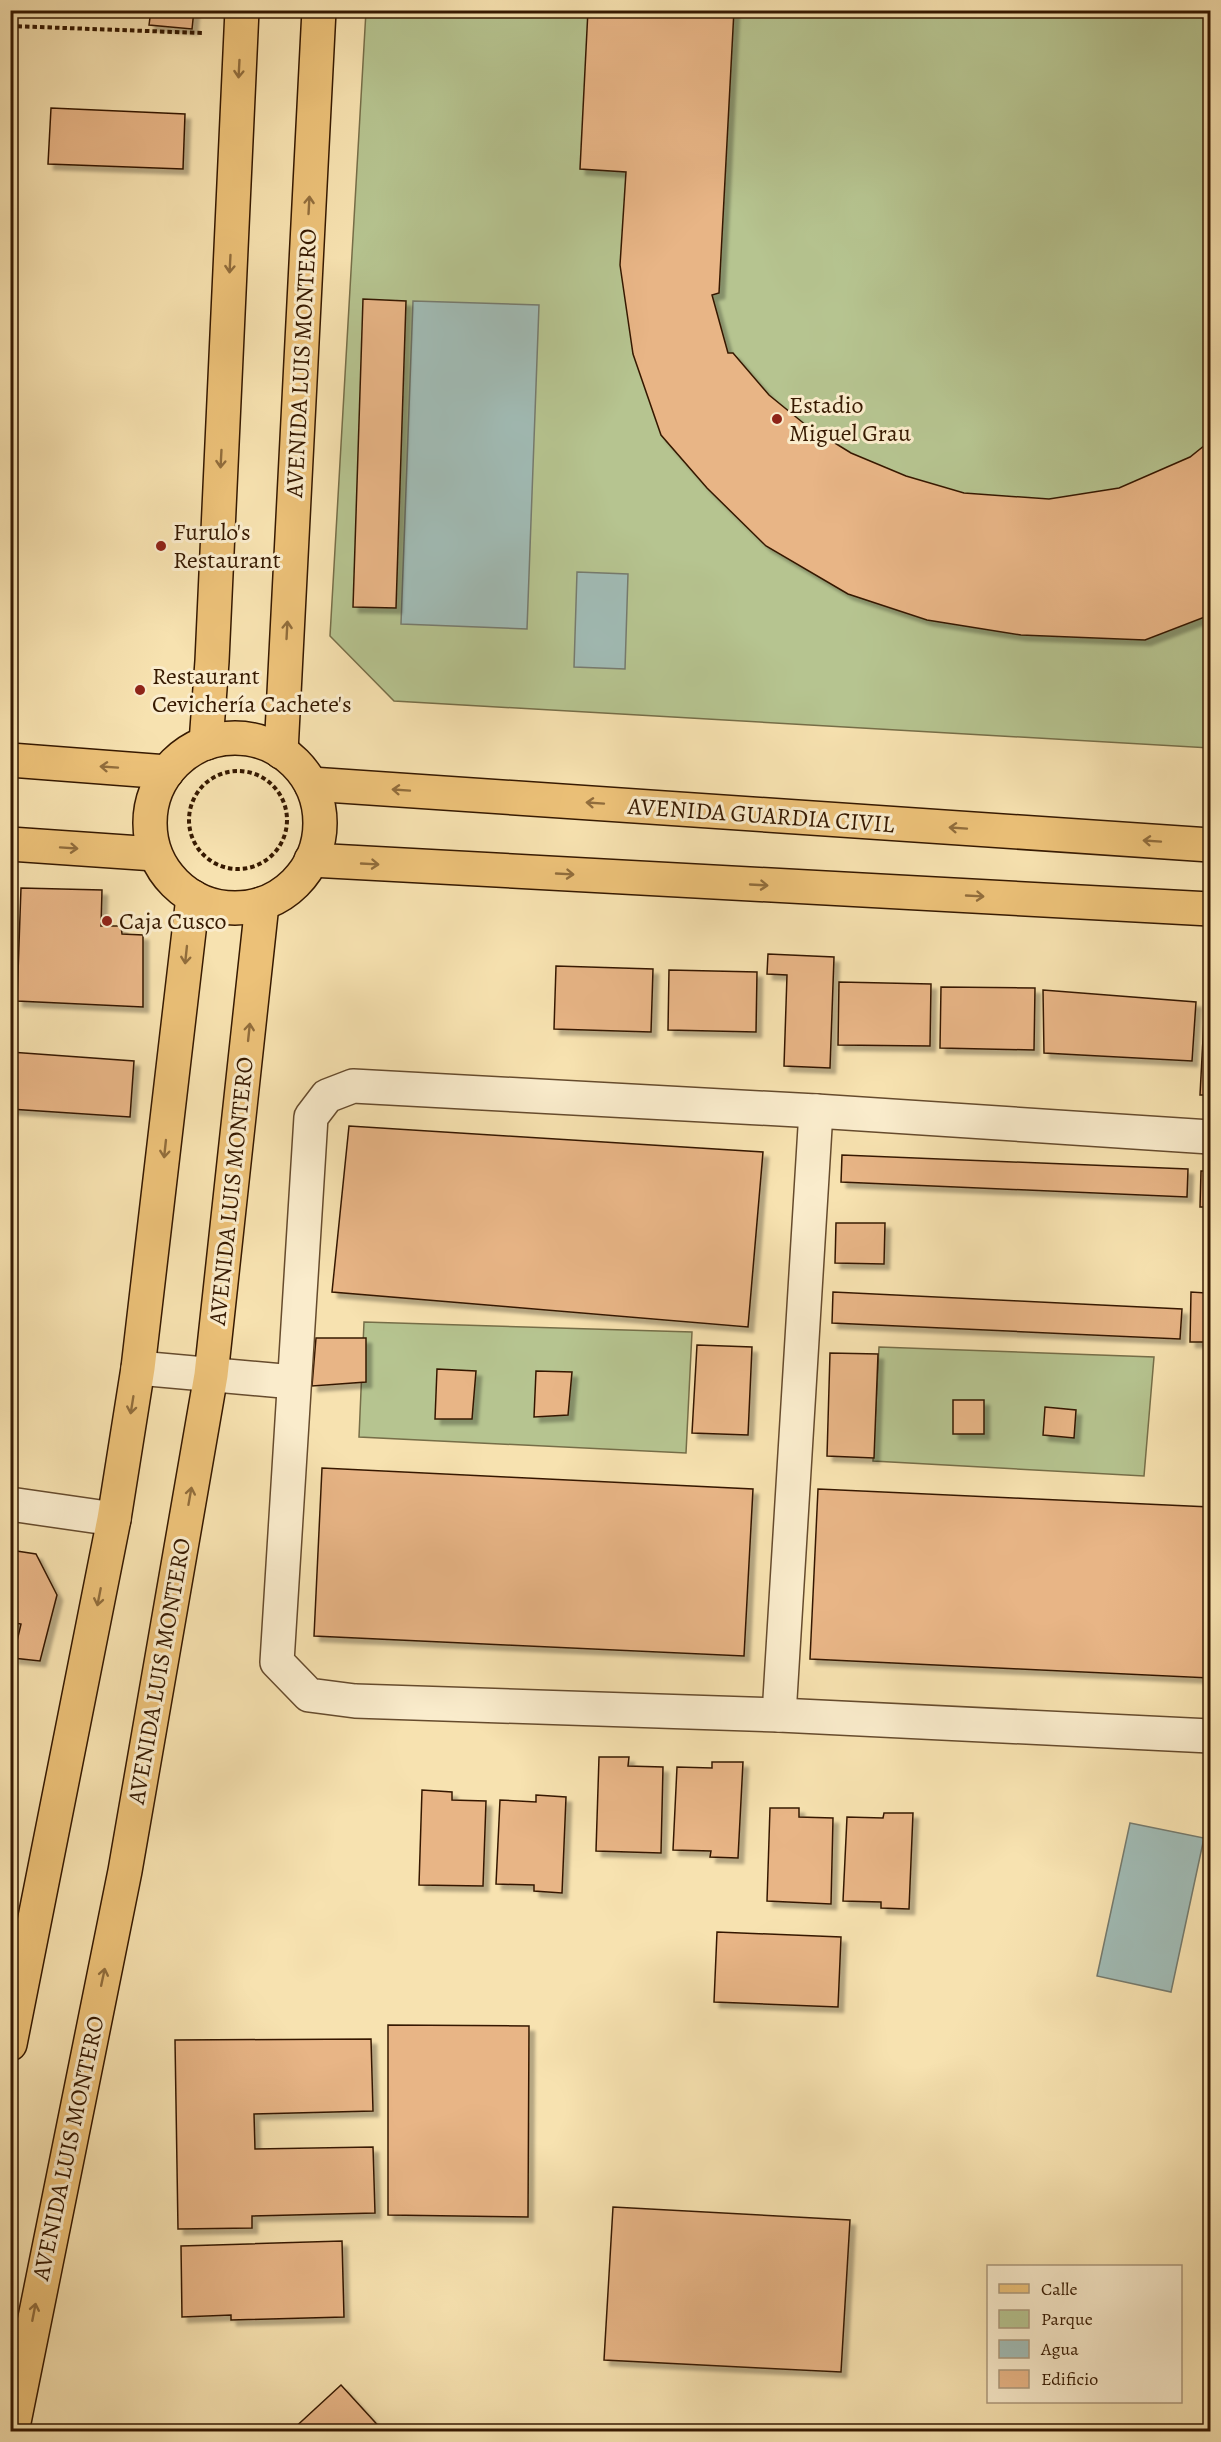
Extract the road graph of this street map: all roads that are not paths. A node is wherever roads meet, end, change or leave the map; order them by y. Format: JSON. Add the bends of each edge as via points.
{"nodes":[{"id":1,"x":319,"y":10,"type":"edge"},
{"id":2,"x":241,"y":23,"type":"edge"},
{"id":3,"x":206,"y":743,"type":"junction"},
{"id":4,"x":280,"y":752,"type":"junction"},
{"id":5,"x":10,"y":760,"type":"edge"},
{"id":6,"x":167,"y":772,"type":"junction"},
{"id":7,"x":311,"y":784,"type":"junction"},
{"id":8,"x":10,"y":844,"type":"edge"},
{"id":9,"x":1210,"y":845,"type":"edge"},
{"id":10,"x":155,"y":854,"type":"junction"},
{"id":11,"x":311,"y":861,"type":"junction"},
{"id":12,"x":193,"y":897,"type":"junction"},
{"id":13,"x":262,"y":903,"type":"junction"},
{"id":14,"x":1210,"y":909,"type":"edge"},
{"id":15,"x":816,"y":1111,"type":"junction"},
{"id":16,"x":1210,"y":1137,"type":"edge"},
{"id":17,"x":138,"y":1368,"type":"junction"},
{"id":18,"x":211,"y":1375,"type":"junction"},
{"id":19,"x":294,"y":1382,"type":"junction"},
{"id":20,"x":10,"y":1504,"type":"edge"},
{"id":21,"x":114,"y":1519,"type":"junction"},
{"id":22,"x":779,"y":1715,"type":"junction"},
{"id":23,"x":1210,"y":1736,"type":"edge"},
{"id":24,"x":10,"y":2044,"type":"edge"},
{"id":25,"x":12,"y":2432,"type":"edge"}],
"edges":[{"from":4,"to":1,"type":"main road","name":"AVENIDA LUIS MONTERO","one_way":true},
{"from":2,"to":3,"type":"main road","one_way":true},
{"from":3,"to":4,"type":"main road","via":[[232,738],[257,741]]},
{"from":3,"to":6,"type":"main road","via":[[184,754]]},
{"from":4,"to":7,"type":"main road","via":[[298,766]]},
{"from":6,"to":5,"type":"main road","one_way":true},
{"from":6,"to":10,"type":"main road","via":[[153,797],[149,825]]},
{"from":9,"to":7,"type":"main road","name":"AVENIDA GUARDIA CIVIL","one_way":true},
{"from":7,"to":11,"type":"main road","via":[[319,809],[319,835]]},
{"from":8,"to":10,"type":"main road","one_way":true},
{"from":10,"to":12,"type":"main road","via":[[177,886]]},
{"from":11,"to":13,"type":"main road","via":[[282,894]]},
{"from":11,"to":14,"type":"main road","one_way":true},
{"from":12,"to":13,"type":"main road","via":[[215,906],[239,908]]},
{"from":12,"to":17,"type":"main road","one_way":true},
{"from":18,"to":13,"type":"main road","name":"AVENIDA LUIS MONTERO","one_way":true},
{"from":15,"to":16,"type":"street"},
{"from":15,"to":19,"type":"street","via":[[353,1086],[327,1096],[311,1117]]},
{"from":15,"to":22,"type":"street"},
{"from":17,"to":18,"type":"street"},
{"from":17,"to":21,"type":"main road","one_way":true},
{"from":18,"to":19,"type":"street"},
{"from":25,"to":18,"type":"main road","name":"AVENIDA LUIS MONTERO","one_way":true,"via":[[124,1871]]},
{"from":19,"to":22,"type":"street","via":[[277,1662],[309,1695],[355,1701]]},
{"from":20,"to":21,"type":"street"},
{"from":21,"to":24,"type":"main road","one_way":true},
{"from":22,"to":23,"type":"street"}]}
